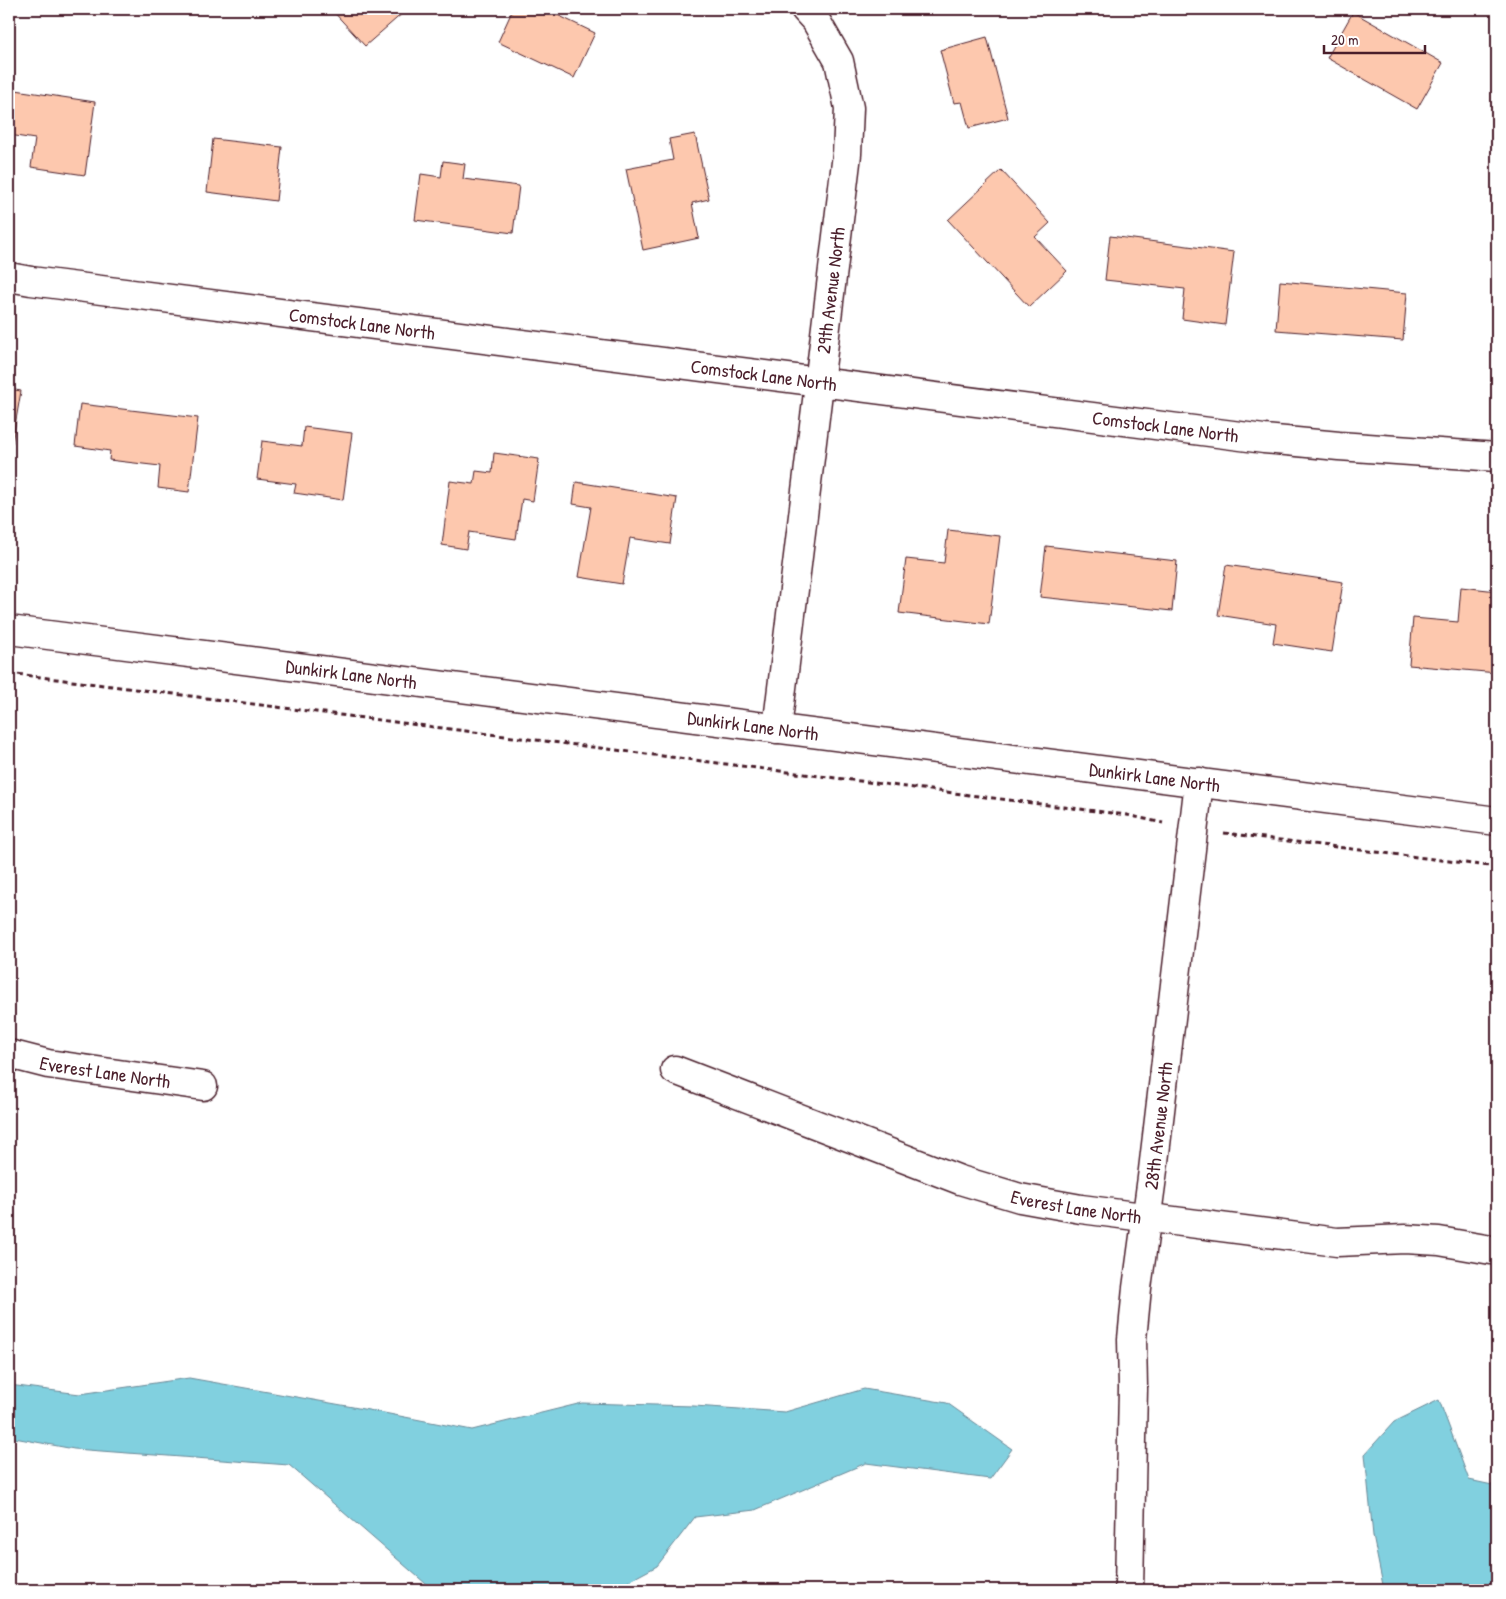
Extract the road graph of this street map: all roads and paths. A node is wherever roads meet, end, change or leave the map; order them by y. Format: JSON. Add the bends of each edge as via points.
{"nodes":[{"id":1,"x":805,"y":9,"type":"edge"},
{"id":2,"x":20,"y":279,"type":"edge"},
{"id":3,"x":820,"y":382,"type":"junction"},
{"id":4,"x":1497,"y":457,"type":"edge"},
{"id":5,"x":9,"y":630,"type":"edge"},
{"id":6,"x":9,"y":672,"type":"edge"},
{"id":7,"x":777,"y":729,"type":"junction"},
{"id":8,"x":1199,"y":782,"type":"junction"},
{"id":9,"x":1497,"y":821,"type":"edge"},
{"id":10,"x":1194,"y":829,"type":"junction"},
{"id":11,"x":1497,"y":867,"type":"edge"},
{"id":12,"x":9,"y":1054,"type":"edge"},
{"id":13,"x":675,"y":1070,"type":"dead end"},
{"id":14,"x":203,"y":1086,"type":"dead end"},
{"id":15,"x":1146,"y":1218,"type":"junction"},
{"id":16,"x":1497,"y":1250,"type":"edge"},
{"id":17,"x":1128,"y":1590,"type":"edge"}],
"edges":[{"from":1,"to":3,"type":"street","name":"29th Avenue North","via":[[816,21],[839,61],[849,108],[847,154]]},
{"from":2,"to":3,"type":"street","name":"Comstock Lane North"},
{"from":3,"to":4,"type":"street","name":"Comstock Lane North","via":[[1264,439]]},
{"from":3,"to":7,"type":"street","name":"29th Avenue North"},
{"from":5,"to":7,"type":"street","name":"Dunkirk Lane North"},
{"from":6,"to":10,"type":"path","via":[[1127,815]]},
{"from":7,"to":8,"type":"street","name":"Dunkirk Lane North"},
{"from":8,"to":9,"type":"street","name":"Dunkirk Lane North"},
{"from":8,"to":10,"type":"street","name":"28th Avenue North"},
{"from":10,"to":11,"type":"path"},
{"from":10,"to":15,"type":"street","name":"28th Avenue North"},
{"from":12,"to":14,"type":"street","name":"Everest Lane North","via":[[48,1064]]},
{"from":13,"to":15,"type":"street","name":"Everest Lane North","via":[[960,1180],[1020,1198]]},
{"from":15,"to":16,"type":"street","name":"Everest Lane North","via":[[1337,1242],[1405,1239]]},
{"from":15,"to":17,"type":"street","name":"28th Avenue North","via":[[1132,1339]]}]}
